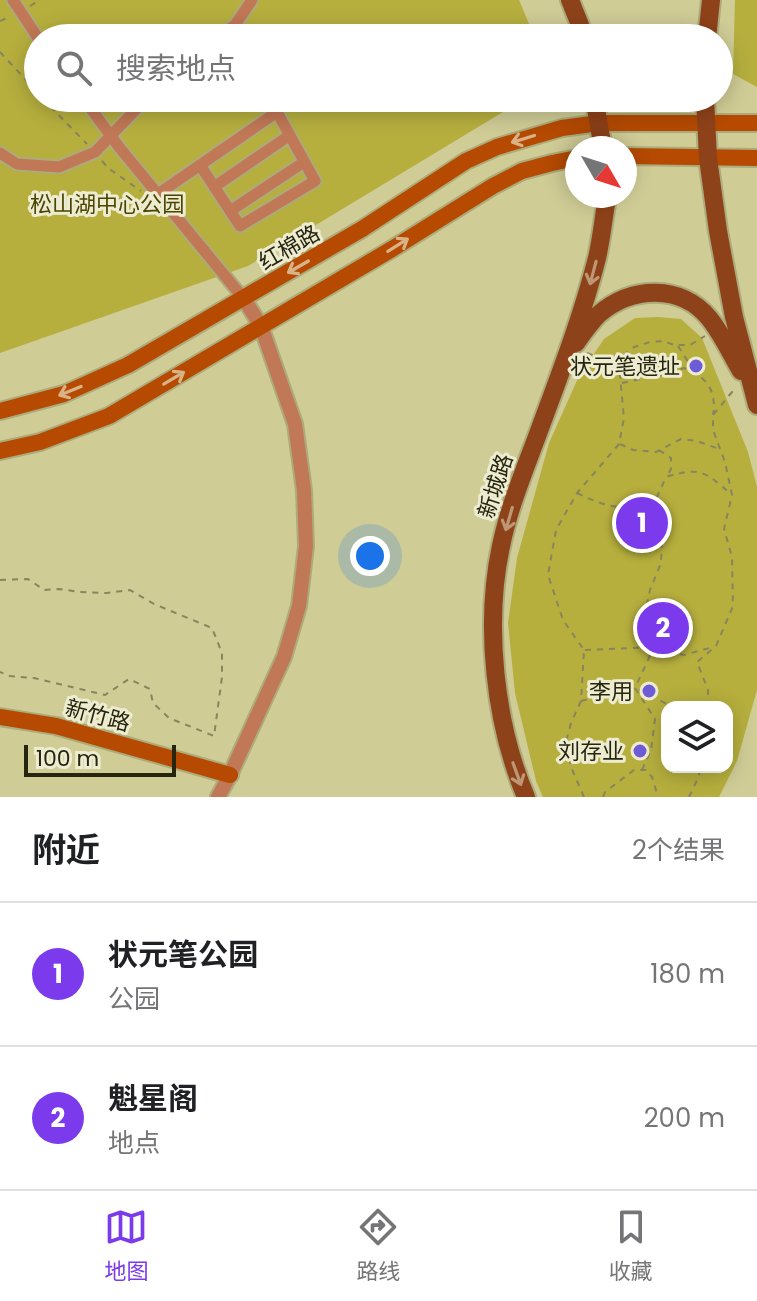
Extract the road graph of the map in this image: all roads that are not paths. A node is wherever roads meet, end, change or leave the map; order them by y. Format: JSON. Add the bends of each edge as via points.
{"nodes":[{"id":1,"x":13,"y":0,"type":"edge"},
{"id":2,"x":252,"y":0,"type":"edge"},
{"id":3,"x":570,"y":0,"type":"edge"},
{"id":4,"x":711,"y":0,"type":"edge"},
{"id":5,"x":29,"y":24,"type":"edge"},
{"id":6,"x":236,"y":24,"type":"edge"},
{"id":7,"x":580,"y":24,"type":"edge"},
{"id":8,"x":708,"y":24,"type":"edge"},
{"id":9,"x":93,"y":112,"type":"edge"},
{"id":10,"x":133,"y":112,"type":"edge"},
{"id":11,"x":597,"y":112,"type":"edge"},
{"id":12,"x":706,"y":112,"type":"edge"},
{"id":13,"x":706,"y":122,"type":"junction"},
{"id":14,"x":599,"y":123,"type":"junction"},
{"id":15,"x":757,"y":123,"type":"edge"},
{"id":16,"x":110,"y":135,"type":"junction"},
{"id":17,"x":290,"y":135,"type":"junction"},
{"id":18,"x":601,"y":136,"type":"edge"},
{"id":19,"x":0,"y":153,"type":"edge"},
{"id":20,"x":637,"y":156,"type":"edge"},
{"id":21,"x":708,"y":158,"type":"junction"},
{"id":22,"x":757,"y":158,"type":"edge"},
{"id":23,"x":565,"y":161,"type":"edge"},
{"id":24,"x":304,"y":162,"type":"junction"},
{"id":25,"x":200,"y":165,"type":"junction"},
{"id":26,"x":214,"y":187,"type":"junction"},
{"id":27,"x":158,"y":194,"type":"junction"},
{"id":28,"x":604,"y":208,"type":"edge"},
{"id":29,"x":230,"y":211,"type":"junction"},
{"id":30,"x":244,"y":299,"type":"junction"},
{"id":31,"x":261,"y":326,"type":"junction"},
{"id":32,"x":560,"y":373,"type":"junction"},
{"id":33,"x":755,"y":400,"type":"edge"},
{"id":34,"x":0,"y":411,"type":"edge"},
{"id":35,"x":0,"y":451,"type":"edge"},
{"id":36,"x":0,"y":717,"type":"edge"},
{"id":37,"x":230,"y":775,"type":"junction"},
{"id":38,"x":218,"y":797,"type":"edge"},
{"id":39,"x":526,"y":797,"type":"edge"}],
"edges":[{"from":1,"to":5,"type":"street"},
{"from":2,"to":6,"type":"street"},
{"from":3,"to":7,"type":"main road"},
{"from":4,"to":8,"type":"main road"},
{"from":9,"to":16,"type":"street"},
{"from":10,"to":16,"type":"street"},
{"from":11,"to":14,"type":"main road"},
{"from":12,"to":13,"type":"main road"},
{"from":13,"to":14,"type":"main road","name":"红棉路"},
{"from":13,"to":15,"type":"main road","name":"红棉路"},
{"from":13,"to":21,"type":"main road"},
{"from":14,"to":18,"type":"main road"},
{"from":14,"to":30,"type":"main road","name":"红棉路","one_way":true,"via":[[535,135],[466,161]]},
{"from":16,"to":19,"type":"street","via":[[95,152],[59,167],[17,164]]},
{"from":16,"to":27,"type":"street"},
{"from":17,"to":24,"type":"street"},
{"from":17,"to":25,"type":"street","via":[[277,112]]},
{"from":17,"to":26,"type":"street"},
{"from":20,"to":21,"type":"main road"},
{"from":21,"to":22,"type":"main road"},
{"from":21,"to":33,"type":"main road","via":[[734,317]]},
{"from":31,"to":23,"type":"main road","one_way":true,"via":[[493,186],[522,171]]},
{"from":24,"to":29,"type":"street"},
{"from":24,"to":29,"type":"street","via":[[315,181],[240,226]]},
{"from":25,"to":26,"type":"street"},
{"from":25,"to":27,"type":"street"},
{"from":26,"to":29,"type":"street"},
{"from":27,"to":30,"type":"street"},
{"from":28,"to":32,"type":"main road","name":"新城路","one_way":true,"via":[[598,255]]},
{"from":30,"to":31,"type":"street"},
{"from":30,"to":34,"type":"main road","name":"红棉路","one_way":true,"via":[[128,365],[64,394]]},
{"from":35,"to":31,"type":"main road","one_way":true,"via":[[109,416]]},
{"from":31,"to":37,"type":"street","via":[[295,424],[306,546],[299,606],[284,657]]},
{"from":32,"to":33,"type":"main road","via":[[598,315],[620,300],[667,292],[689,300],[708,317]]},
{"from":32,"to":39,"type":"main road","name":"新城路","one_way":true,"via":[[501,547],[495,592],[498,700]]},
{"from":36,"to":37,"type":"main road","name":"新竹路","via":[[56,726]]},
{"from":37,"to":38,"type":"street"}]}
